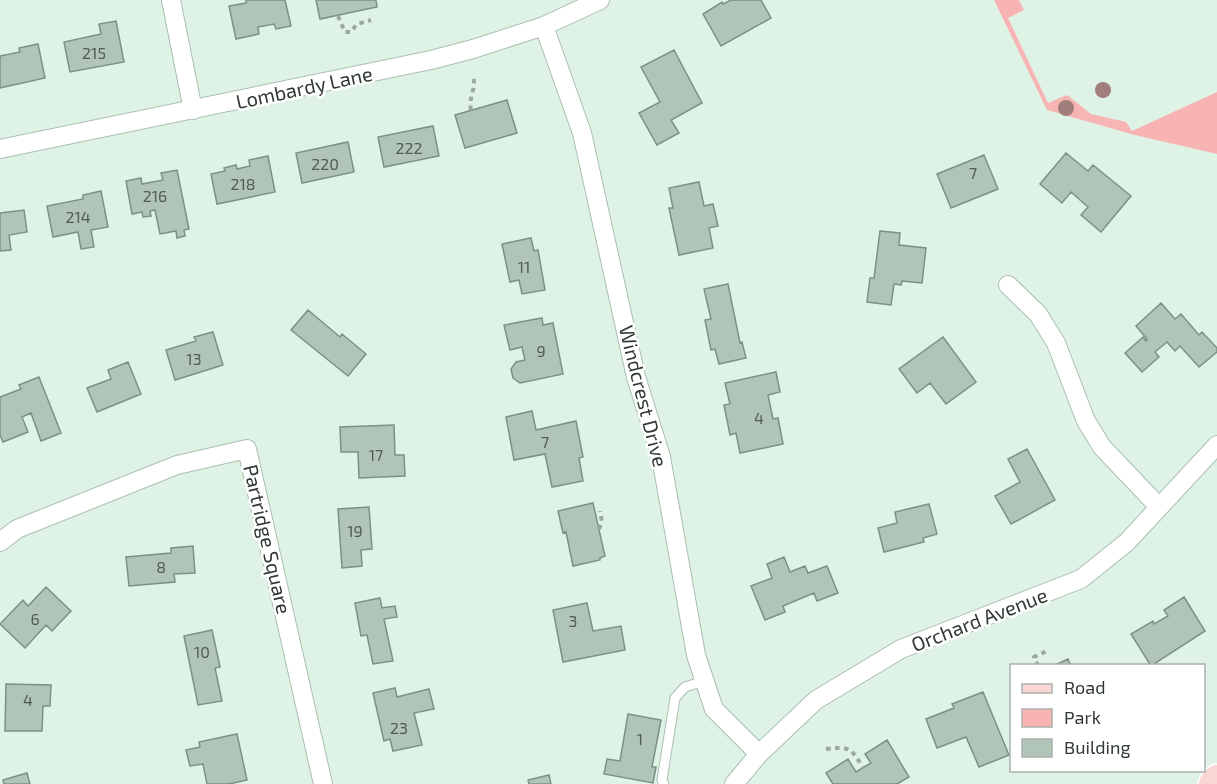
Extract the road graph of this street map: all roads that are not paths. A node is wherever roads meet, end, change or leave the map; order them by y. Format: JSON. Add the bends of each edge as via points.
{"nodes":[{"id":1,"x":171,"y":0,"type":"edge"},
{"id":2,"x":600,"y":0,"type":"edge"},
{"id":3,"x":544,"y":26,"type":"junction"},
{"id":4,"x":193,"y":110,"type":"junction"},
{"id":5,"x":0,"y":149,"type":"edge"},
{"id":6,"x":1008,"y":285,"type":"dead end"},
{"id":7,"x":1217,"y":445,"type":"edge"},
{"id":8,"x":1158,"y":507,"type":"junction"},
{"id":9,"x":0,"y":542,"type":"edge"},
{"id":10,"x":704,"y":681,"type":"junction"},
{"id":11,"x":759,"y":754,"type":"junction"},
{"id":12,"x":1217,"y":779,"type":"edge"},
{"id":13,"x":323,"y":784,"type":"edge"},
{"id":14,"x":664,"y":784,"type":"edge"},
{"id":15,"x":734,"y":784,"type":"edge"},
{"id":16,"x":1213,"y":784,"type":"edge"}],
"edges":[{"from":1,"to":4,"type":"street"},
{"from":2,"to":3,"type":"street","name":"Lombardy Lane"},
{"from":3,"to":4,"type":"street","name":"Lombardy Lane","via":[[431,60]]},
{"from":3,"to":10,"type":"street","name":"Windcrest Drive","via":[[582,133],[636,377],[661,457]]},
{"from":4,"to":5,"type":"street","name":"Lombardy Lane"},
{"from":6,"to":8,"type":"street","via":[[1038,314],[1056,343],[1086,421],[1102,447]]},
{"from":7,"to":8,"type":"street","name":"Orchard Avenue"},
{"from":8,"to":11,"type":"street","name":"Orchard Avenue","via":[[1127,542],[1081,579],[901,649],[816,700]]},
{"from":9,"to":13,"type":"street","name":"Partridge Square","via":[[17,529],[177,465],[247,449]]},
{"from":10,"to":11,"type":"street","name":"Windcrest Drive","via":[[714,709]]},
{"from":10,"to":14,"type":"lane","via":[[685,687],[675,698]]},
{"from":11,"to":15,"type":"street","name":"Orchard Avenue"},
{"from":12,"to":16,"type":"main road"}]}
